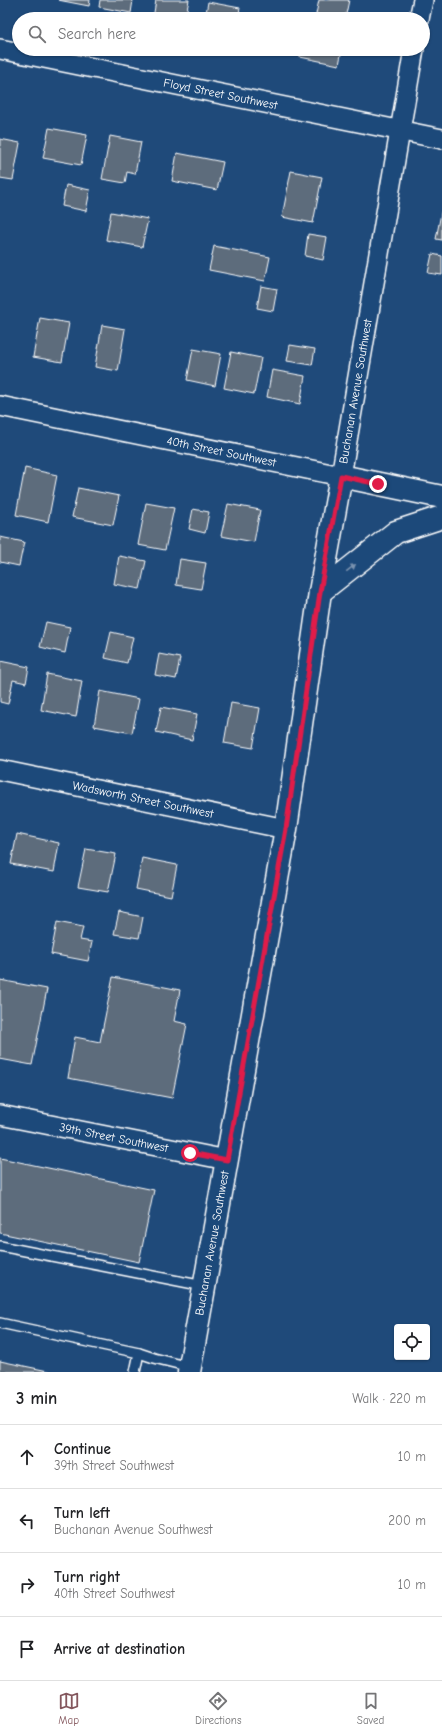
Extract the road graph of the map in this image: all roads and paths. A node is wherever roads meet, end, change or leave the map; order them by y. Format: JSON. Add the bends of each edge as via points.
{"nodes":[{"id":1,"x":422,"y":0,"type":"edge"},
{"id":2,"x":420,"y":12,"type":"edge"},
{"id":3,"x":0,"y":49,"type":"edge"},
{"id":4,"x":12,"y":51,"type":"edge"},
{"id":5,"x":35,"y":56,"type":"edge"},
{"id":6,"x":413,"y":56,"type":"edge"},
{"id":7,"x":401,"y":130,"type":"junction"},
{"id":8,"x":442,"y":139,"type":"edge"},
{"id":9,"x":0,"y":406,"type":"edge"},
{"id":10,"x":341,"y":476,"type":"junction"},
{"id":11,"x":442,"y":497,"type":"edge"},
{"id":12,"x":442,"y":517,"type":"edge"},
{"id":13,"x":320,"y":592,"type":"junction"},
{"id":14,"x":0,"y":770,"type":"edge"},
{"id":15,"x":286,"y":829,"type":"junction"},
{"id":16,"x":0,"y":1115,"type":"edge"},
{"id":17,"x":227,"y":1160,"type":"junction"},
{"id":18,"x":0,"y":1246,"type":"edge"},
{"id":19,"x":204,"y":1286,"type":"junction"},
{"id":20,"x":0,"y":1323,"type":"edge"},
{"id":21,"x":138,"y":1353,"type":"junction"},
{"id":22,"x":189,"y":1370,"type":"edge"},
{"id":23,"x":135,"y":1372,"type":"edge"}],
"edges":[{"from":1,"to":2,"type":"street"},
{"from":3,"to":4,"type":"street","name":"Floyd Street Southwest"},
{"from":5,"to":7,"type":"street","name":"Floyd Street Southwest"},
{"from":6,"to":7,"type":"street","name":"Buchanan Avenue Southwest"},
{"from":7,"to":8,"type":"street","name":"Floyd Street Southwest"},
{"from":7,"to":10,"type":"street","name":"Buchanan Avenue Southwest"},
{"from":9,"to":10,"type":"street","name":"40th Street Southwest"},
{"from":10,"to":11,"type":"street","name":"40th Street Southwest"},
{"from":10,"to":13,"type":"street","name":"Buchanan Avenue Southwest"},
{"from":13,"to":12,"type":"street","one_way":true,"via":[[396,532]]},
{"from":13,"to":15,"type":"street","name":"Buchanan Avenue Southwest"},
{"from":14,"to":15,"type":"street","name":"Wadsworth Street Southwest"},
{"from":15,"to":17,"type":"street","name":"Buchanan Avenue Southwest"},
{"from":16,"to":17,"type":"street","name":"39th Street Southwest"},
{"from":17,"to":19,"type":"street","name":"Buchanan Avenue Southwest"},
{"from":18,"to":19,"type":"lane"},
{"from":19,"to":22,"type":"street","name":"Buchanan Avenue Southwest"},
{"from":20,"to":21,"type":"lane"},
{"from":21,"to":22,"type":"lane"},
{"from":21,"to":23,"type":"lane"}]}
